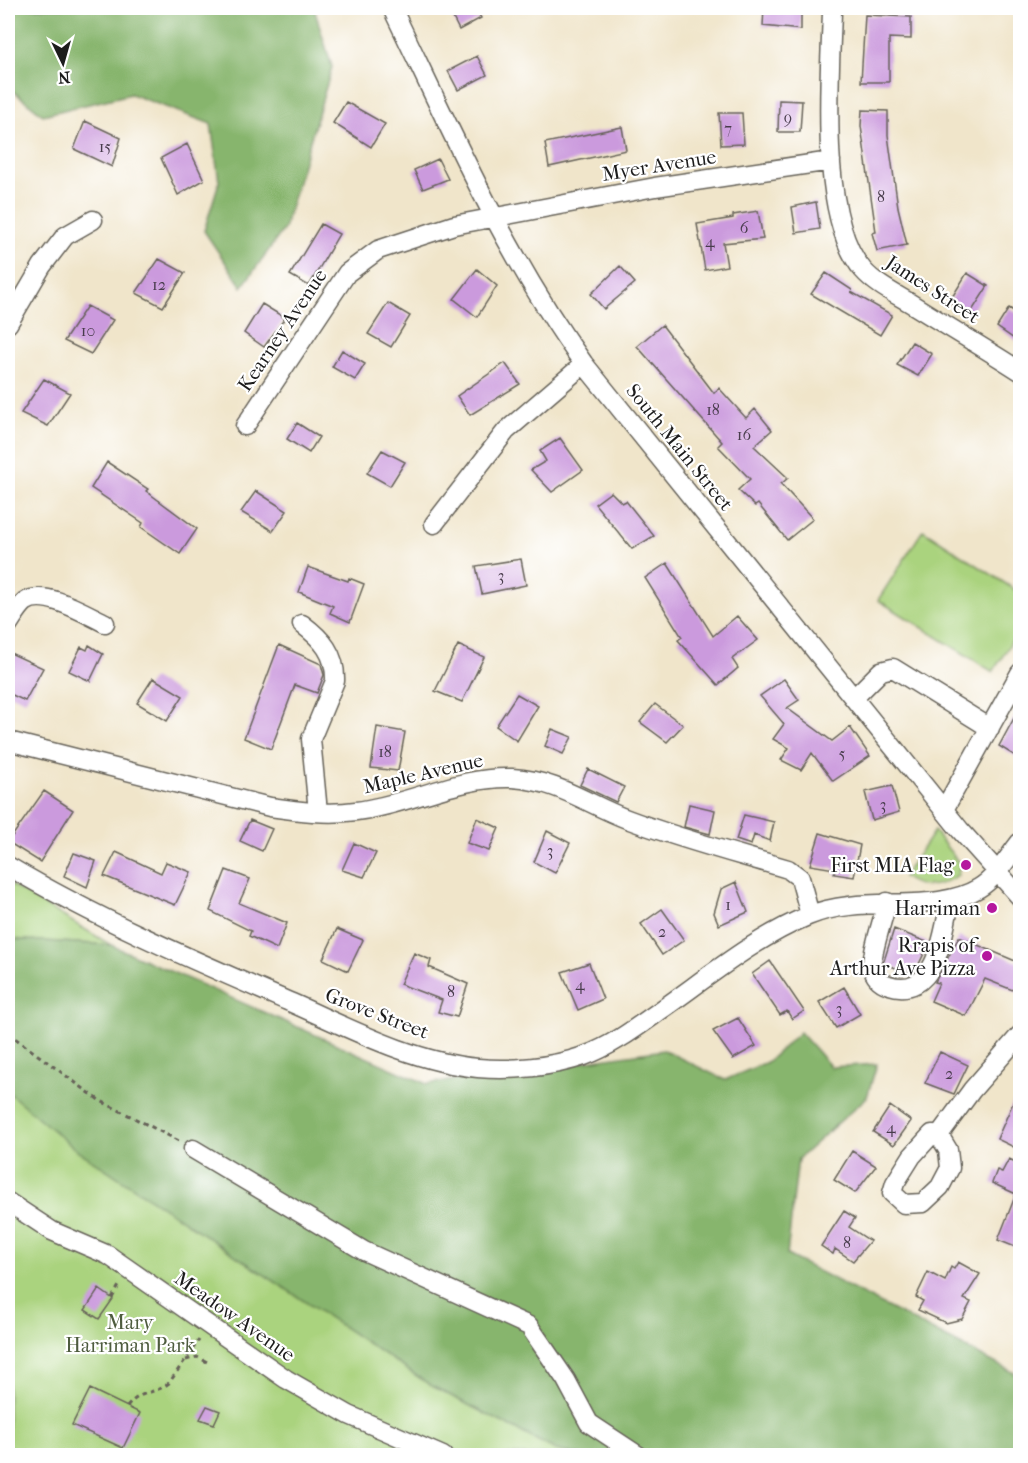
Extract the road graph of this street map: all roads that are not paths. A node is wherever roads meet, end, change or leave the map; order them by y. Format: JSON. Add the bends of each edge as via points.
{"nodes":[{"id":1,"x":395,"y":10,"type":"edge"},
{"id":2,"x":832,"y":12,"type":"dead end"},
{"id":3,"x":831,"y":161,"type":"junction"},
{"id":4,"x":495,"y":217,"type":"junction"},
{"id":5,"x":93,"y":220,"type":"dead end"},
{"id":6,"x":8,"y":324,"type":"edge"},
{"id":7,"x":584,"y":364,"type":"junction"},
{"id":8,"x":1020,"y":371,"type":"edge"},
{"id":9,"x":245,"y":426,"type":"dead end"},
{"id":10,"x":434,"y":524,"type":"dead end"},
{"id":11,"x":105,"y":623,"type":"dead end"},
{"id":12,"x":302,"y":624,"type":"dead end"},
{"id":13,"x":8,"y":625,"type":"edge"},
{"id":14,"x":1020,"y":673,"type":"edge"},
{"id":15,"x":855,"y":697,"type":"junction"},
{"id":16,"x":990,"y":728,"type":"junction"},
{"id":17,"x":8,"y":741,"type":"edge"},
{"id":18,"x":945,"y":808,"type":"junction"},
{"id":19,"x":318,"y":812,"type":"junction"},
{"id":20,"x":1020,"y":842,"type":"edge"},
{"id":21,"x":8,"y":866,"type":"edge"},
{"id":22,"x":997,"y":872,"type":"junction"},
{"id":23,"x":1020,"y":897,"type":"edge"},
{"id":24,"x":950,"y":900,"type":"junction"},
{"id":25,"x":887,"y":902,"type":"junction"},
{"id":26,"x":810,"y":915,"type":"junction"},
{"id":27,"x":1020,"y":1035,"type":"edge"},
{"id":28,"x":939,"y":1134,"type":"dead end"},
{"id":29,"x":194,"y":1149,"type":"road end"},
{"id":30,"x":8,"y":1202,"type":"edge"},
{"id":31,"x":443,"y":1455,"type":"edge"},
{"id":32,"x":639,"y":1455,"type":"edge"}],
"edges":[{"from":1,"to":4,"type":"street","name":"South Main Street"},
{"from":2,"to":3,"type":"street","name":"James Street","via":[[828,129]]},
{"from":3,"to":4,"type":"street","name":"Myer Avenue","via":[[655,187]]},
{"from":3,"to":8,"type":"street","name":"James Street","via":[[836,203],[848,243],[864,271],[877,283]]},
{"from":4,"to":7,"type":"street","name":"South Main Street","via":[[550,317]]},
{"from":4,"to":9,"type":"street","name":"Kearney Avenue","via":[[406,239],[378,250],[347,273]]},
{"from":5,"to":6,"type":"street","via":[[64,236]]},
{"from":7,"to":10,"type":"street","via":[[506,431]]},
{"from":7,"to":15,"type":"street","name":"South Main Street"},
{"from":11,"to":13,"type":"street","via":[[56,600],[38,598],[25,603]]},
{"from":12,"to":19,"type":"street","via":[[325,644],[335,673],[311,739]]},
{"from":14,"to":16,"type":"street"},
{"from":15,"to":16,"type":"street","via":[[880,671],[893,668]]},
{"from":15,"to":18,"type":"street","name":"South Main Street"},
{"from":16,"to":18,"type":"street"},
{"from":17,"to":19,"type":"street","name":"Maple Avenue","via":[[270,807]]},
{"from":18,"to":22,"type":"street","name":"South Main Street"},
{"from":19,"to":26,"type":"street","name":"Maple Avenue","via":[[356,811],[468,782],[510,778],[546,782],[625,818],[788,869],[800,878]]},
{"from":20,"to":22,"type":"street","name":"Grove Street"},
{"from":21,"to":26,"type":"street","name":"Grove Street","via":[[139,937],[330,1020],[409,1053],[478,1068],[541,1067],[584,1056],[622,1038],[759,941]]},
{"from":22,"to":23,"type":"street","name":"South Main Street"},
{"from":22,"to":24,"type":"street","name":"Grove Street","via":[[981,887]]},
{"from":24,"to":25,"type":"street","name":"Grove Street"},
{"from":24,"to":25,"type":"street","via":[[946,924],[927,975],[918,985],[906,988],[880,982],[872,963]]},
{"from":25,"to":26,"type":"street","name":"Grove Street","via":[[856,903]]},
{"from":27,"to":28,"type":"street"},
{"from":29,"to":32,"type":"street","via":[[364,1251],[529,1326],[566,1380],[589,1423]]},
{"from":30,"to":31,"type":"street","name":"Meadow Avenue","via":[[52,1231],[108,1255],[286,1380],[349,1415]]}]}
